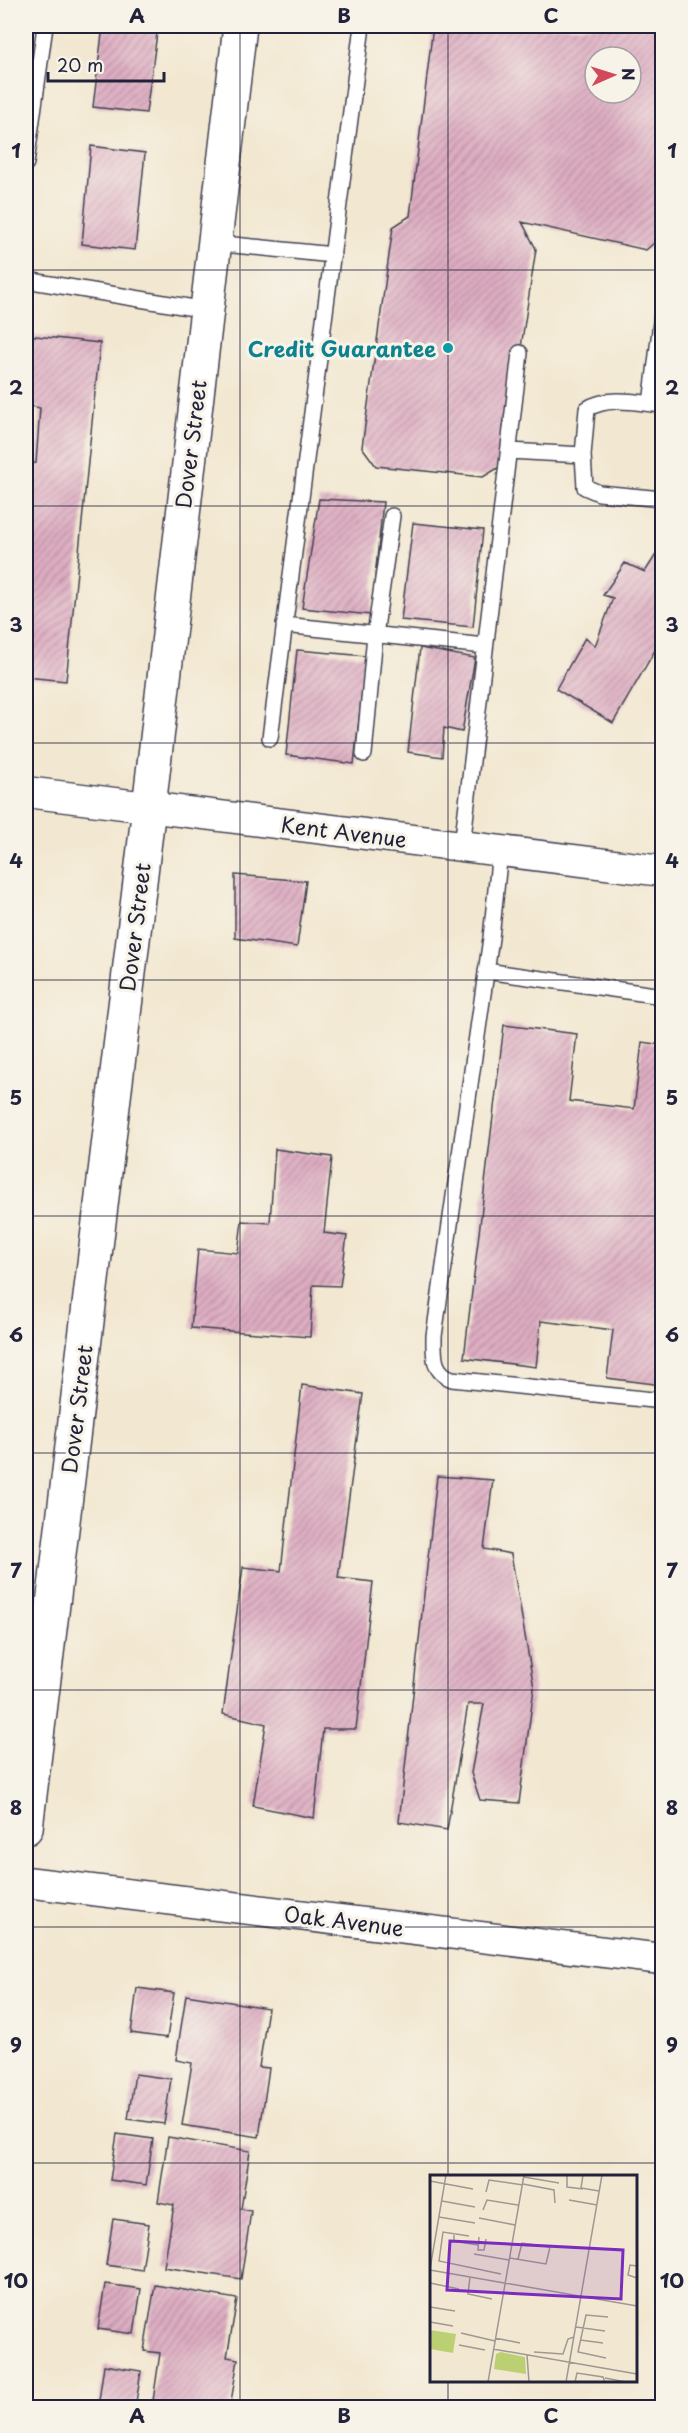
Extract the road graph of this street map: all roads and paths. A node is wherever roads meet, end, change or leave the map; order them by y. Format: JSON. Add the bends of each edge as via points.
{"nodes":[{"id":1,"x":45,"y":26,"type":"edge"},
{"id":2,"x":240,"y":26,"type":"edge"},
{"id":3,"x":362,"y":26,"type":"edge"},
{"id":4,"x":26,"y":163,"type":"edge"},
{"id":5,"x":214,"y":243,"type":"junction"},
{"id":6,"x":333,"y":255,"type":"junction"},
{"id":7,"x":26,"y":280,"type":"edge"},
{"id":8,"x":206,"y":310,"type":"junction"},
{"id":9,"x":663,"y":314,"type":"edge"},
{"id":10,"x":520,"y":353,"type":"dead end"},
{"id":11,"x":657,"y":405,"type":"edge"},
{"id":12,"x":509,"y":451,"type":"junction"},
{"id":13,"x":583,"y":455,"type":"junction"},
{"id":14,"x":663,"y":499,"type":"edge"},
{"id":15,"x":392,"y":516,"type":"dead end"},
{"id":16,"x":284,"y":625,"type":"junction"},
{"id":17,"x":375,"y":635,"type":"junction"},
{"id":18,"x":485,"y":646,"type":"junction"},
{"id":19,"x":270,"y":738,"type":"dead end"},
{"id":20,"x":364,"y":754,"type":"dead end"},
{"id":21,"x":26,"y":792,"type":"edge"},
{"id":22,"x":149,"y":807,"type":"junction"},
{"id":23,"x":462,"y":846,"type":"junction"},
{"id":24,"x":500,"y":851,"type":"junction"},
{"id":25,"x":663,"y":871,"type":"edge"},
{"id":26,"x":486,"y":971,"type":"junction"},
{"id":27,"x":663,"y":996,"type":"edge"},
{"id":28,"x":663,"y":1401,"type":"edge"},
{"id":29,"x":26,"y":1828,"type":"edge"},
{"id":30,"x":26,"y":1882,"type":"edge"},
{"id":31,"x":663,"y":1959,"type":"edge"}],
"edges":[{"from":1,"to":4,"type":"lane"},
{"from":2,"to":5,"type":"street","name":"Dover Street"},
{"from":3,"to":6,"type":"lane"},
{"from":5,"to":6,"type":"lane"},
{"from":5,"to":8,"type":"street","name":"Dover Street"},
{"from":6,"to":16,"type":"lane"},
{"from":7,"to":8,"type":"lane"},
{"from":8,"to":22,"type":"street","name":"Dover Street"},
{"from":9,"to":11,"type":"lane"},
{"from":10,"to":12,"type":"lane"},
{"from":11,"to":13,"type":"lane","via":[[609,401],[587,409]]},
{"from":12,"to":13,"type":"lane"},
{"from":12,"to":18,"type":"lane"},
{"from":13,"to":14,"type":"lane","via":[[585,487],[599,493]]},
{"from":15,"to":17,"type":"lane"},
{"from":16,"to":17,"type":"lane"},
{"from":16,"to":19,"type":"lane"},
{"from":17,"to":18,"type":"lane"},
{"from":17,"to":20,"type":"lane"},
{"from":18,"to":23,"type":"lane"},
{"from":21,"to":22,"type":"street","name":"Kent Avenue"},
{"from":22,"to":23,"type":"street","name":"Kent Avenue"},
{"from":22,"to":29,"type":"street","name":"Dover Street"},
{"from":23,"to":24,"type":"street","name":"Kent Avenue"},
{"from":24,"to":25,"type":"street","name":"Kent Avenue"},
{"from":24,"to":26,"type":"lane"},
{"from":26,"to":27,"type":"lane"},
{"from":26,"to":28,"type":"lane","via":[[434,1336],[436,1367],[452,1378]]},
{"from":30,"to":31,"type":"street","name":"Oak Avenue"}]}
